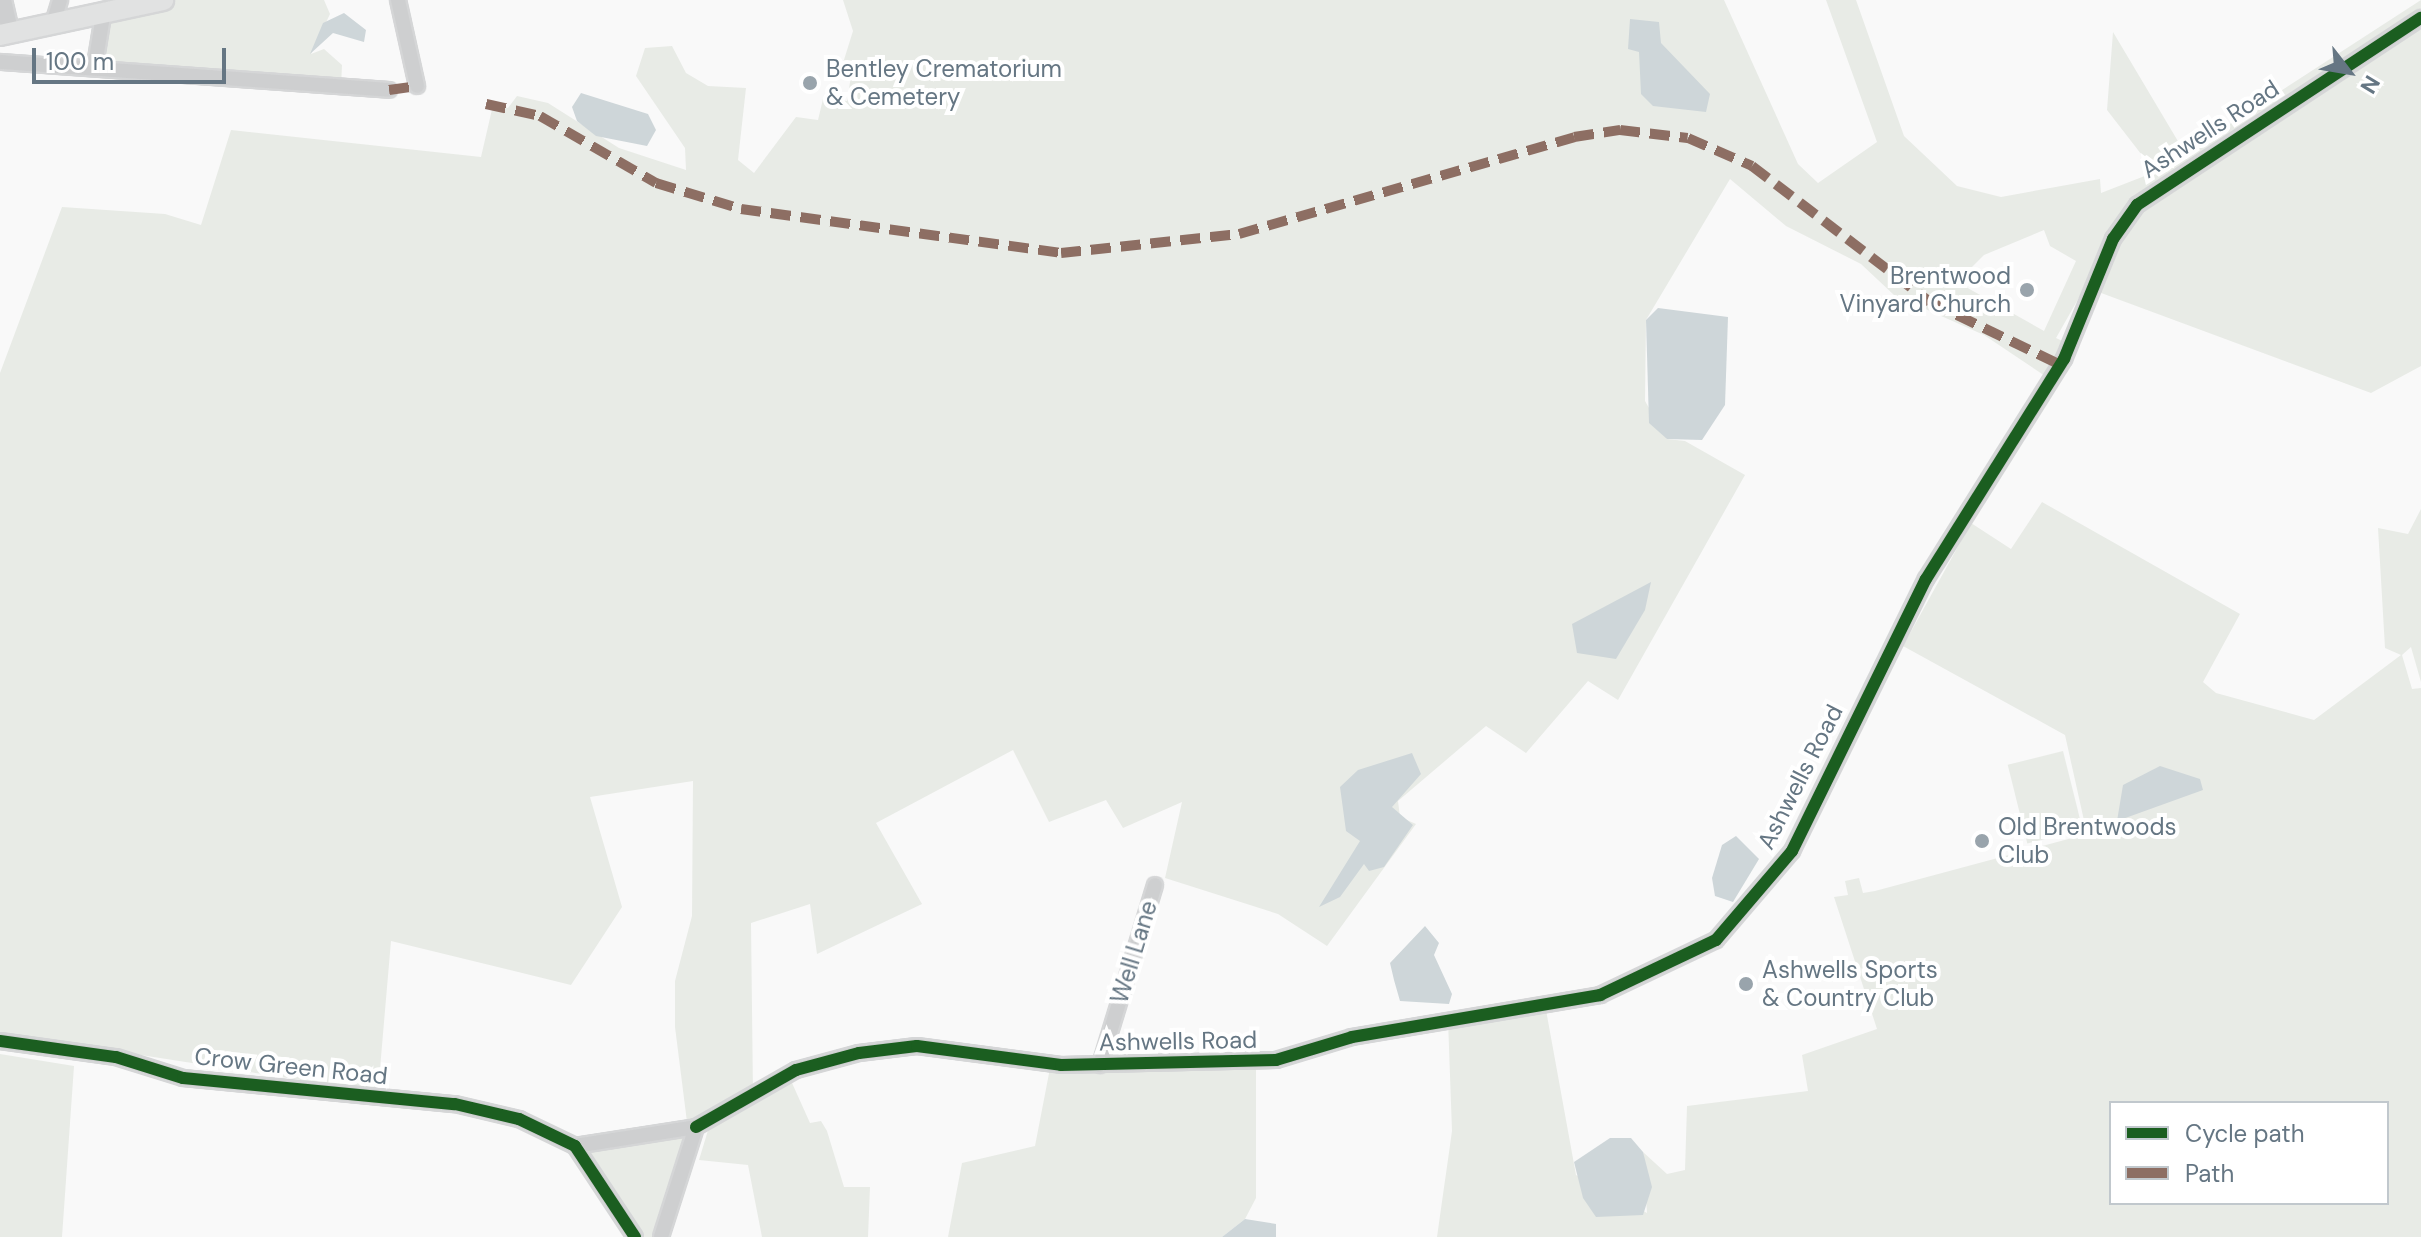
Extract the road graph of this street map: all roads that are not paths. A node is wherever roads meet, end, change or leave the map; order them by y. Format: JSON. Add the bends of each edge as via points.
{"nodes":[{"id":1,"x":3,"y":0,"type":"edge"},
{"id":2,"x":163,"y":0,"type":"edge"},
{"id":3,"x":398,"y":0,"type":"edge"},
{"id":4,"x":57,"y":10,"type":"edge"},
{"id":5,"x":104,"y":10,"type":"junction"},
{"id":6,"x":2421,"y":18,"type":"edge"},
{"id":7,"x":5,"y":33,"type":"edge"},
{"id":8,"x":0,"y":62,"type":"edge"},
{"id":9,"x":95,"y":65,"type":"junction"},
{"id":10,"x":417,"y":86,"type":"dead end"},
{"id":11,"x":389,"y":90,"type":"dead end"},
{"id":12,"x":1155,"y":885,"type":"dead end"},
{"id":13,"x":0,"y":1041,"type":"edge"},
{"id":14,"x":1100,"y":1065,"type":"junction"},
{"id":15,"x":696,"y":1127,"type":"junction"},
{"id":16,"x":575,"y":1146,"type":"junction"},
{"id":17,"x":635,"y":1237,"type":"edge"},
{"id":18,"x":661,"y":1237,"type":"edge"}],
"edges":[{"from":1,"to":7,"type":"street"},
{"from":2,"to":5,"type":"main road"},
{"from":3,"to":10,"type":"street"},
{"from":4,"to":5,"type":"main road"},
{"from":4,"to":7,"type":"main road"},
{"from":5,"to":9,"type":"street"},
{"from":6,"to":14,"type":"street","name":"Ashwells Road","via":[[2137,205],[2113,239],[2064,359],[1945,542],[1792,851],[1716,940],[1600,995],[1546,1010],[1425,1022],[1276,1060]]},
{"from":8,"to":9,"type":"street"},
{"from":9,"to":11,"type":"street","via":[[119,75]]},
{"from":12,"to":14,"type":"street","name":"Well Lane"},
{"from":13,"to":16,"type":"street","name":"Crow Green Road","via":[[116,1057],[183,1078],[455,1104],[544,1128]]},
{"from":14,"to":15,"type":"street","name":"Ashwells Road","via":[[917,1046],[859,1053],[796,1070]]},
{"from":15,"to":16,"type":"street"},
{"from":15,"to":18,"type":"street"},
{"from":16,"to":17,"type":"street"}]}
